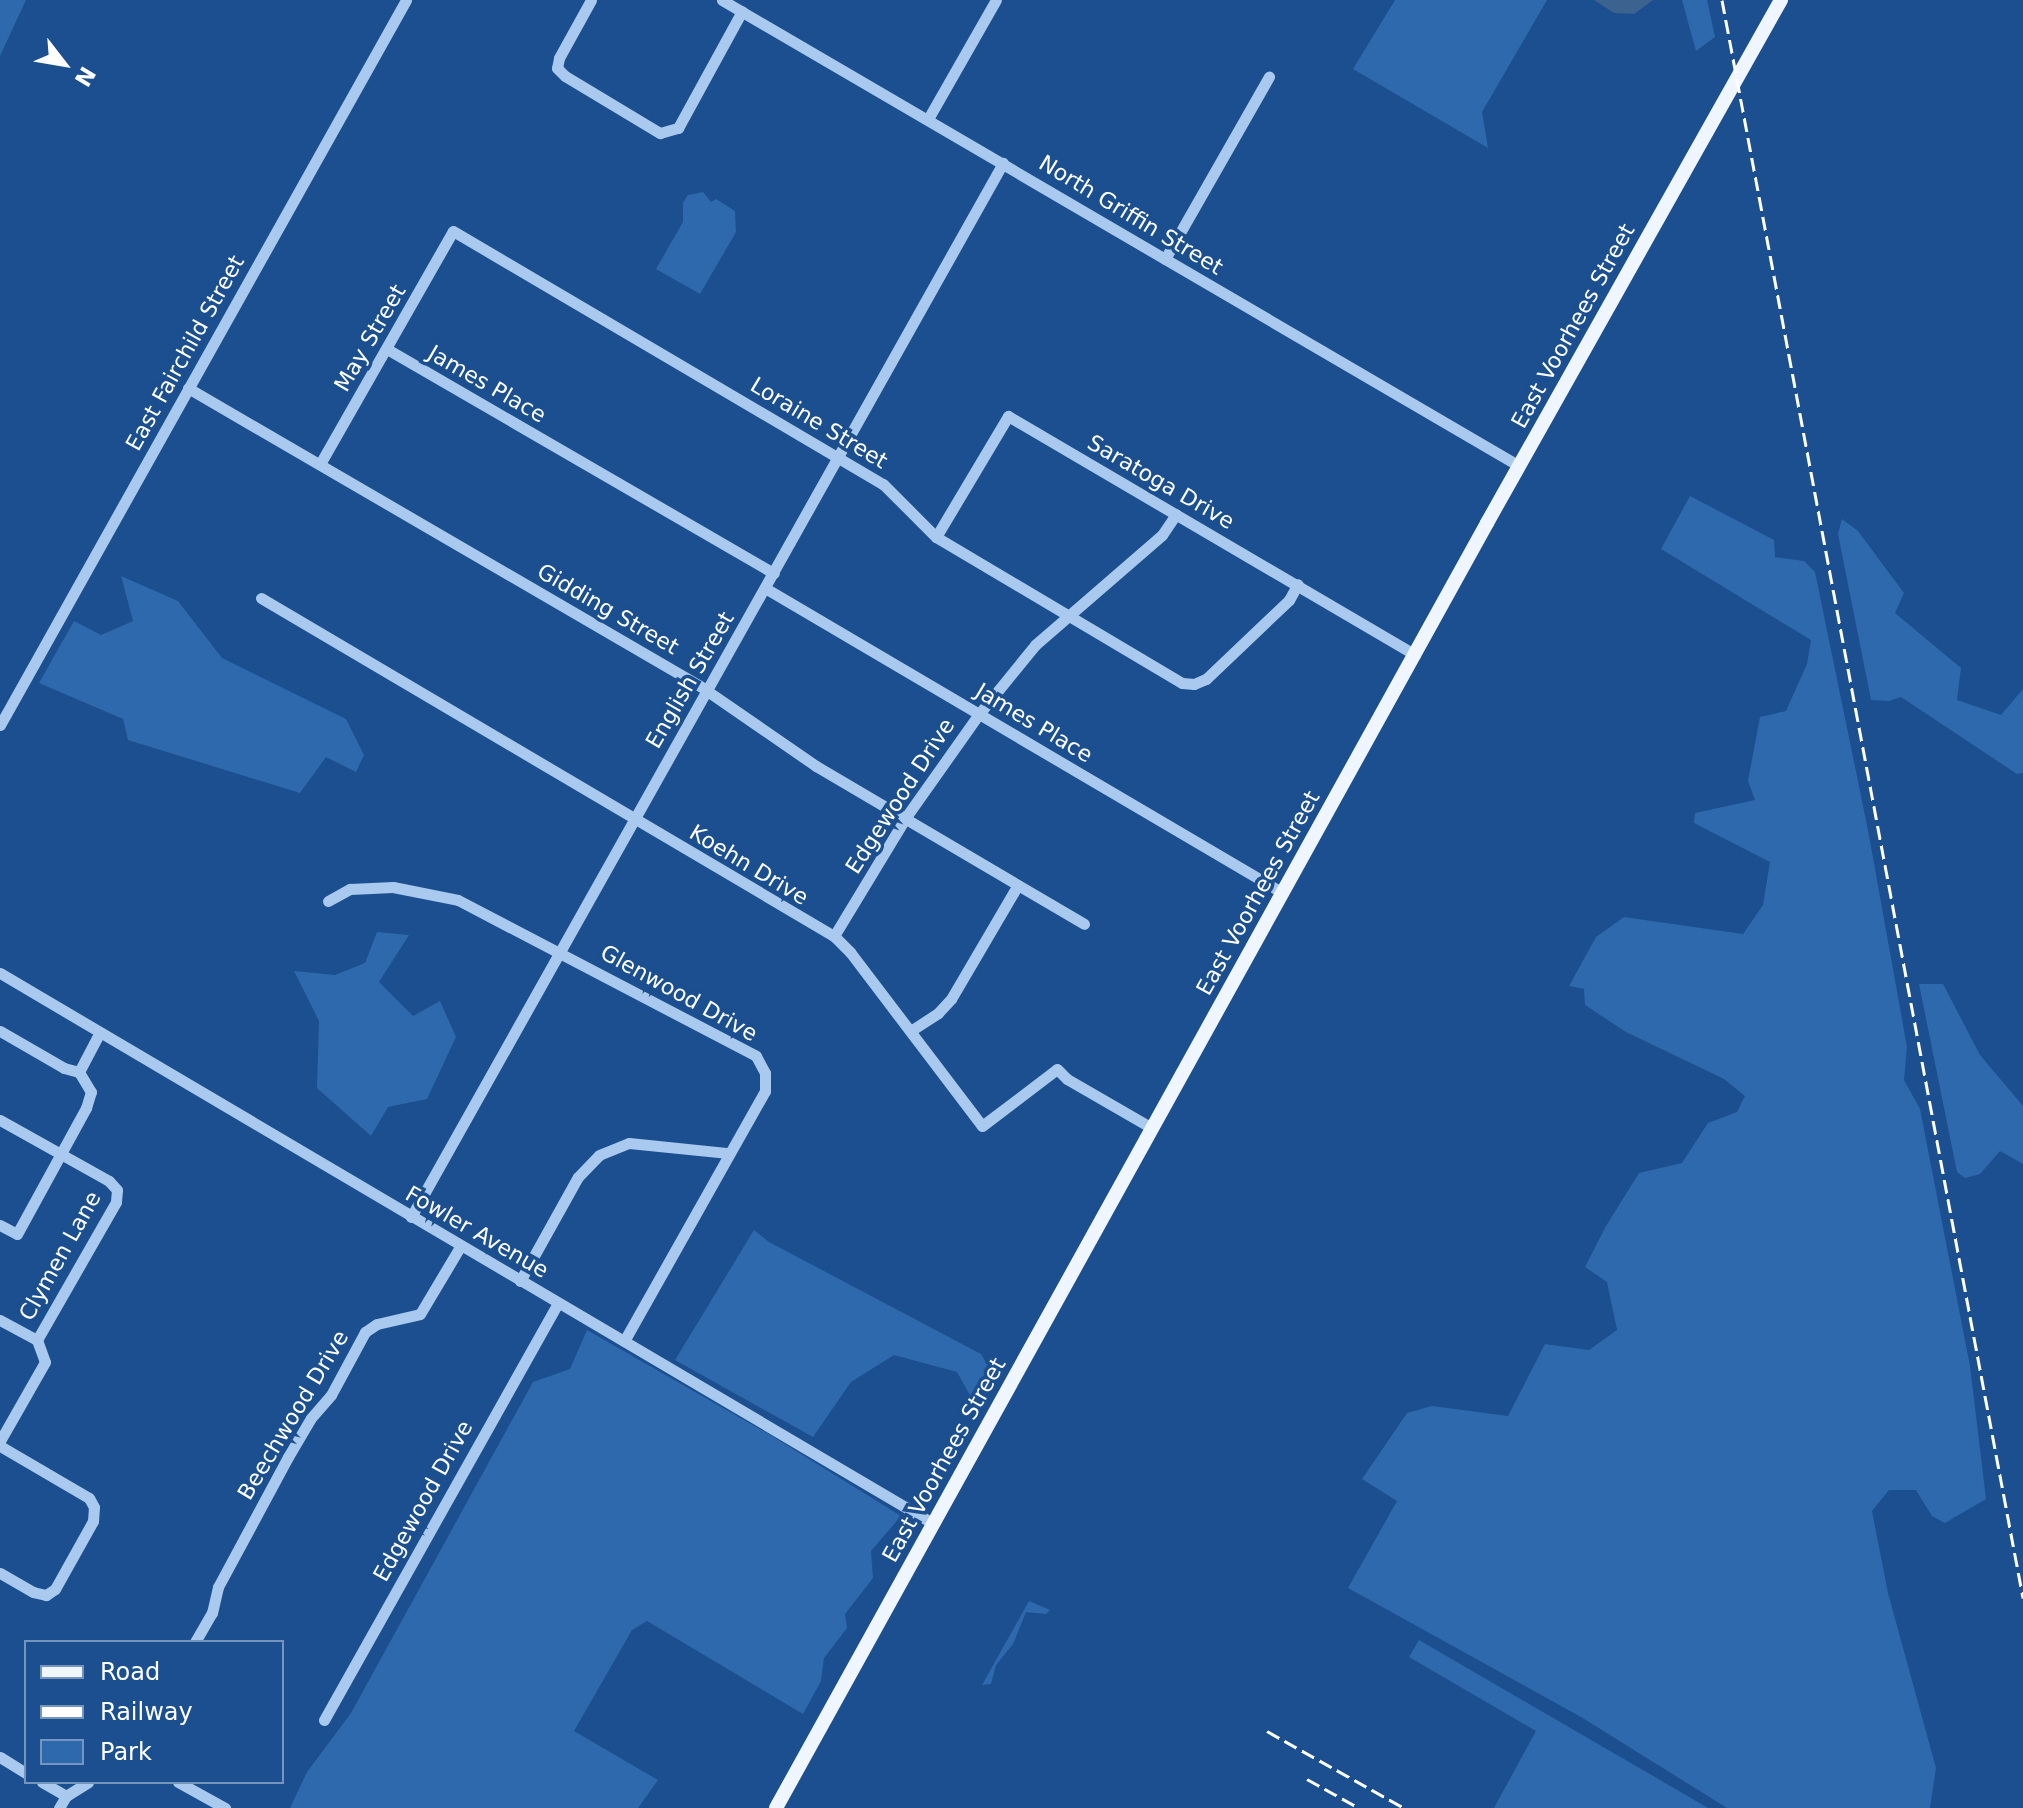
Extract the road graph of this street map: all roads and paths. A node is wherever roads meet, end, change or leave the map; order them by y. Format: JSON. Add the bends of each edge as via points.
{"nodes":[{"id":1,"x":390,"y":0,"type":"edge"},
{"id":2,"x":591,"y":0,"type":"edge"},
{"id":3,"x":722,"y":0,"type":"edge"},
{"id":4,"x":996,"y":0,"type":"edge"},
{"id":5,"x":1781,"y":0,"type":"edge"},
{"id":6,"x":404,"y":4,"type":"edge"},
{"id":7,"x":742,"y":11,"type":"junction"},
{"id":8,"x":1269,"y":77,"type":"dead end"},
{"id":9,"x":928,"y":119,"type":"junction"},
{"id":10,"x":1003,"y":163,"type":"junction"},
{"id":11,"x":453,"y":231,"type":"joint"},
{"id":12,"x":1165,"y":259,"type":"junction"},
{"id":13,"x":387,"y":349,"type":"junction"},
{"id":14,"x":188,"y":388,"type":"junction"},
{"id":15,"x":838,"y":457,"type":"junction"},
{"id":16,"x":320,"y":464,"type":"junction"},
{"id":17,"x":1519,"y":466,"type":"junction"},
{"id":18,"x":1176,"y":514,"type":"junction"},
{"id":19,"x":936,"y":537,"type":"junction"},
{"id":20,"x":774,"y":573,"type":"junction"},
{"id":21,"x":1298,"y":584,"type":"junction"},
{"id":22,"x":765,"y":588,"type":"junction"},
{"id":23,"x":261,"y":598,"type":"dead end"},
{"id":24,"x":1067,"y":614,"type":"junction"},
{"id":25,"x":1415,"y":655,"type":"junction"},
{"id":26,"x":707,"y":690,"type":"junction"},
{"id":27,"x":979,"y":714,"type":"junction"},
{"id":28,"x":0,"y":725,"type":"edge"},
{"id":29,"x":906,"y":817,"type":"junction"},
{"id":30,"x":634,"y":819,"type":"junction"},
{"id":31,"x":1018,"y":885,"type":"junction"},
{"id":32,"x":1283,"y":893,"type":"junction"},
{"id":33,"x":328,"y":901,"type":"dead end"},
{"id":34,"x":1084,"y":924,"type":"dead end"},
{"id":35,"x":834,"y":936,"type":"junction"},
{"id":36,"x":560,"y":952,"type":"junction"},
{"id":37,"x":0,"y":973,"type":"edge"},
{"id":38,"x":912,"y":1030,"type":"junction"},
{"id":39,"x":0,"y":1031,"type":"edge"},
{"id":40,"x":100,"y":1032,"type":"junction"},
{"id":41,"x":79,"y":1072,"type":"junction"},
{"id":42,"x":0,"y":1120,"type":"edge"},
{"id":43,"x":1152,"y":1128,"type":"junction"},
{"id":44,"x":62,"y":1153,"type":"junction"},
{"id":45,"x":728,"y":1153,"type":"junction"},
{"id":46,"x":411,"y":1217,"type":"junction"},
{"id":47,"x":0,"y":1225,"type":"edge"},
{"id":48,"x":460,"y":1247,"type":"junction"},
{"id":49,"x":520,"y":1281,"type":"junction"},
{"id":50,"x":558,"y":1303,"type":"junction"},
{"id":51,"x":0,"y":1320,"type":"edge"},
{"id":52,"x":37,"y":1340,"type":"junction"},
{"id":53,"x":624,"y":1341,"type":"junction"},
{"id":54,"x":0,"y":1444,"type":"edge"},
{"id":55,"x":934,"y":1524,"type":"junction"},
{"id":56,"x":0,"y":1573,"type":"edge"},
{"id":57,"x":196,"y":1640,"type":"edge"},
{"id":58,"x":324,"y":1720,"type":"dead end"},
{"id":59,"x":0,"y":1757,"type":"edge"},
{"id":60,"x":24,"y":1772,"type":"edge"},
{"id":61,"x":45,"y":1784,"type":"edge"},
{"id":62,"x":85,"y":1784,"type":"edge"},
{"id":63,"x":182,"y":1784,"type":"edge"},
{"id":64,"x":66,"y":1796,"type":"junction"},
{"id":65,"x":59,"y":1808,"type":"edge"},
{"id":66,"x":225,"y":1808,"type":"edge"},
{"id":67,"x":776,"y":1808,"type":"edge"}],
"edges":[{"from":1,"to":6,"type":"street"},
{"from":2,"to":7,"type":"street","via":[[557,68],[660,133],[678,128]]},
{"from":3,"to":7,"type":"street","name":"North Griffin Street"},
{"from":4,"to":9,"type":"street"},
{"from":5,"to":17,"type":"main road","name":"East Voorhees Street"},
{"from":6,"to":14,"type":"street","name":"East Fairchild Street"},
{"from":7,"to":9,"type":"street","name":"North Griffin Street"},
{"from":8,"to":12,"type":"street"},
{"from":9,"to":10,"type":"street","name":"North Griffin Street"},
{"from":10,"to":12,"type":"street","name":"North Griffin Street"},
{"from":10,"to":15,"type":"street","name":"English Street"},
{"from":11,"to":13,"type":"street","name":"May Street"},
{"from":11,"to":15,"type":"street","name":"Loraine Street"},
{"from":12,"to":17,"type":"street","name":"North Griffin Street"},
{"from":13,"to":16,"type":"street","name":"May Street"},
{"from":13,"to":20,"type":"street","name":"James Place"},
{"from":14,"to":16,"type":"street","name":"Gidding Street"},
{"from":14,"to":28,"type":"street","name":"East Fairchild Street"},
{"from":15,"to":19,"type":"street","name":"Loraine Street","via":[[883,484]]},
{"from":15,"to":20,"type":"street","name":"English Street"},
{"from":16,"to":26,"type":"street","name":"Gidding Street"},
{"from":17,"to":25,"type":"main road","name":"East Voorhees Street"},
{"from":18,"to":19,"type":"street","name":"Saratoga Drive","via":[[1008,416]]},
{"from":18,"to":21,"type":"street","name":"Saratoga Drive"},
{"from":18,"to":24,"type":"street","name":"Edgewood Drive","via":[[1162,535]]},
{"from":19,"to":24,"type":"street","name":"Loraine Street"},
{"from":20,"to":22,"type":"street","name":"English Street"},
{"from":21,"to":24,"type":"street","name":"Loraine Street","via":[[1289,600],[1206,679],[1194,684],[1182,683]]},
{"from":21,"to":25,"type":"street","name":"Saratoga Drive"},
{"from":22,"to":26,"type":"street","name":"English Street"},
{"from":22,"to":27,"type":"street","name":"James Place"},
{"from":23,"to":30,"type":"street","name":"Koehn Drive"},
{"from":24,"to":27,"type":"street","name":"Edgewood Drive"},
{"from":25,"to":32,"type":"main road","name":"East Voorhees Street"},
{"from":26,"to":29,"type":"street","name":"Gidding Street","via":[[816,766]]},
{"from":26,"to":30,"type":"street","name":"English Street"},
{"from":27,"to":29,"type":"street","name":"Edgewood Drive"},
{"from":27,"to":32,"type":"street","name":"James Place"},
{"from":29,"to":31,"type":"street","name":"Gidding Street"},
{"from":29,"to":35,"type":"street","name":"Edgewood Drive"},
{"from":30,"to":35,"type":"street","name":"Koehn Drive"},
{"from":30,"to":36,"type":"street","name":"English Street"},
{"from":31,"to":34,"type":"street","name":"Gidding Street"},
{"from":31,"to":38,"type":"street","via":[[951,999]]},
{"from":32,"to":43,"type":"main road","name":"East Voorhees Street"},
{"from":33,"to":36,"type":"street","name":"Glenwood Drive","via":[[350,889],[425,891],[495,916]]},
{"from":35,"to":38,"type":"street","name":"Koehn Drive"},
{"from":36,"to":45,"type":"street","name":"Glenwood Drive","via":[[756,1056],[765,1073],[765,1091]]},
{"from":36,"to":46,"type":"street","name":"English Street"},
{"from":37,"to":40,"type":"street","name":"Fowler Avenue"},
{"from":38,"to":43,"type":"street","name":"Koehn Drive","via":[[982,1126],[1057,1069]]},
{"from":39,"to":41,"type":"street"},
{"from":40,"to":41,"type":"street"},
{"from":40,"to":46,"type":"street","name":"Fowler Avenue"},
{"from":41,"to":44,"type":"street","via":[[91,1092]]},
{"from":42,"to":44,"type":"street"},
{"from":43,"to":55,"type":"main road","name":"East Voorhees Street"},
{"from":44,"to":47,"type":"street","via":[[17,1234]]},
{"from":44,"to":52,"type":"street","name":"Clymen Lane","via":[[109,1181],[117,1190],[116,1202]]},
{"from":45,"to":49,"type":"street","via":[[629,1143],[599,1155],[578,1177]]},
{"from":45,"to":53,"type":"street","name":"Glenwood Drive"},
{"from":46,"to":48,"type":"street","name":"Fowler Avenue"},
{"from":48,"to":49,"type":"street","name":"Fowler Avenue"},
{"from":48,"to":57,"type":"street","name":"Beechwood Drive","via":[[420,1314],[365,1332],[331,1395],[288,1457],[218,1587],[212,1613]]},
{"from":49,"to":50,"type":"street","name":"Fowler Avenue"},
{"from":50,"to":53,"type":"street","name":"Fowler Avenue"},
{"from":50,"to":58,"type":"street","name":"Edgewood Drive"},
{"from":51,"to":52,"type":"street"},
{"from":52,"to":54,"type":"street","via":[[45,1362]]},
{"from":53,"to":55,"type":"street","name":"Fowler Avenue"},
{"from":54,"to":56,"type":"street","via":[[89,1498],[94,1507],[93,1521],[55,1589],[46,1595],[33,1592]]},
{"from":55,"to":67,"type":"main road","name":"East Voorhees Street"},
{"from":59,"to":60,"type":"street"},
{"from":61,"to":64,"type":"street"},
{"from":62,"to":64,"type":"street"},
{"from":63,"to":66,"type":"street"},
{"from":64,"to":65,"type":"street"}]}
